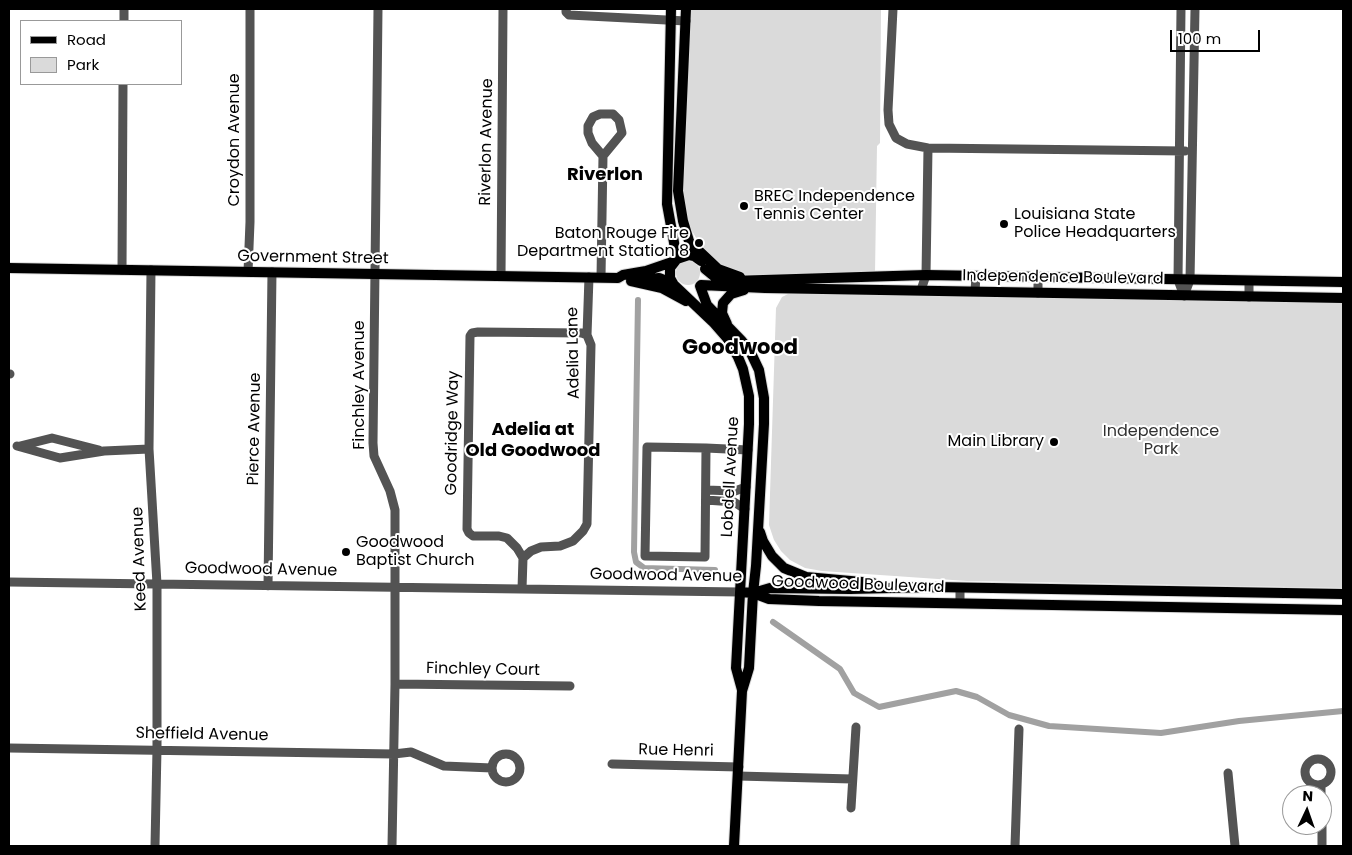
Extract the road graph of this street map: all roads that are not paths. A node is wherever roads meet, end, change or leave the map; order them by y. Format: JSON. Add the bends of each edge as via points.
{"nodes":[{"id":1,"x":250,"y":9,"type":"edge"},
{"id":2,"x":378,"y":9,"type":"edge"},
{"id":3,"x":503,"y":9,"type":"edge"},
{"id":4,"x":671,"y":9,"type":"edge"},
{"id":5,"x":686,"y":9,"type":"edge"},
{"id":6,"x":893,"y":9,"type":"edge"},
{"id":7,"x":1181,"y":9,"type":"edge"},
{"id":8,"x":1195,"y":9,"type":"edge"},
{"id":9,"x":567,"y":12,"type":"edge"},
{"id":10,"x":671,"y":20,"type":"junction"},
{"id":11,"x":686,"y":20,"type":"junction"},
{"id":12,"x":123,"y":85,"type":"edge"},
{"id":13,"x":928,"y":148,"type":"junction"},
{"id":14,"x":1180,"y":151,"type":"junction"},
{"id":15,"x":1192,"y":151,"type":"junction"},
{"id":16,"x":603,"y":156,"type":"junction"},
{"id":17,"x":674,"y":246,"type":"junction"},
{"id":18,"x":692,"y":246,"type":"junction"},
{"id":19,"x":676,"y":260,"type":"junction"},
{"id":20,"x":703,"y":265,"type":"junction"},
{"id":21,"x":661,"y":266,"type":"junction"},
{"id":22,"x":9,"y":268,"type":"edge"},
{"id":23,"x":122,"y":270,"type":"junction"},
{"id":24,"x":151,"y":270,"type":"junction"},
{"id":25,"x":248,"y":272,"type":"junction"},
{"id":26,"x":272,"y":272,"type":"junction"},
{"id":27,"x":376,"y":274,"type":"junction"},
{"id":28,"x":926,"y":275,"type":"junction"},
{"id":29,"x":501,"y":276,"type":"junction"},
{"id":30,"x":976,"y":276,"type":"junction"},
{"id":31,"x":589,"y":277,"type":"junction"},
{"id":32,"x":601,"y":277,"type":"junction"},
{"id":33,"x":1038,"y":277,"type":"junction"},
{"id":34,"x":618,"y":278,"type":"junction"},
{"id":35,"x":1178,"y":280,"type":"junction"},
{"id":36,"x":1190,"y":280,"type":"junction"},
{"id":37,"x":630,"y":281,"type":"junction"},
{"id":38,"x":1249,"y":281,"type":"junction"},
{"id":39,"x":1343,"y":282,"type":"edge"},
{"id":40,"x":756,"y":284,"type":"junction"},
{"id":41,"x":701,"y":285,"type":"junction"},
{"id":42,"x":675,"y":286,"type":"junction"},
{"id":43,"x":921,"y":290,"type":"junction"},
{"id":44,"x":975,"y":291,"type":"junction"},
{"id":45,"x":1038,"y":293,"type":"junction"},
{"id":46,"x":1184,"y":296,"type":"junction"},
{"id":47,"x":1249,"y":297,"type":"junction"},
{"id":48,"x":1343,"y":298,"type":"edge"},
{"id":49,"x":696,"y":306,"type":"junction"},
{"id":50,"x":728,"y":326,"type":"junction"},
{"id":51,"x":587,"y":335,"type":"junction"},
{"id":52,"x":750,"y":351,"type":"junction"},
{"id":53,"x":738,"y":357,"type":"junction"},
{"id":54,"x":749,"y":424,"type":"junction"},
{"id":55,"x":764,"y":424,"type":"junction"},
{"id":56,"x":706,"y":448,"type":"junction"},
{"id":57,"x":150,"y":449,"type":"junction"},
{"id":58,"x":748,"y":450,"type":"junction"},
{"id":59,"x":104,"y":451,"type":"junction"},
{"id":60,"x":746,"y":487,"type":"junction"},
{"id":61,"x":706,"y":490,"type":"junction"},
{"id":62,"x":706,"y":500,"type":"junction"},
{"id":63,"x":745,"y":509,"type":"junction"},
{"id":64,"x":759,"y":525,"type":"junction"},
{"id":65,"x":523,"y":558,"type":"junction"},
{"id":66,"x":9,"y":582,"type":"edge"},
{"id":67,"x":157,"y":584,"type":"junction"},
{"id":68,"x":268,"y":586,"type":"junction"},
{"id":69,"x":395,"y":587,"type":"junction"},
{"id":70,"x":934,"y":587,"type":"junction"},
{"id":71,"x":960,"y":588,"type":"junction"},
{"id":72,"x":522,"y":589,"type":"junction"},
{"id":73,"x":850,"y":589,"type":"junction"},
{"id":74,"x":1128,"y":591,"type":"junction"},
{"id":75,"x":740,"y":592,"type":"junction"},
{"id":76,"x":753,"y":593,"type":"junction"},
{"id":77,"x":1273,"y":593,"type":"junction"},
{"id":78,"x":1343,"y":594,"type":"edge"},
{"id":79,"x":819,"y":601,"type":"junction"},
{"id":80,"x":960,"y":603,"type":"junction"},
{"id":81,"x":1095,"y":606,"type":"junction"},
{"id":82,"x":1192,"y":607,"type":"junction"},
{"id":83,"x":1343,"y":610,"type":"edge"},
{"id":84,"x":395,"y":684,"type":"junction"},
{"id":85,"x":570,"y":686,"type":"dead end"},
{"id":86,"x":742,"y":691,"type":"junction"},
{"id":87,"x":856,"y":727,"type":"dead end"},
{"id":88,"x":1019,"y":729,"type":"dead end"},
{"id":89,"x":9,"y":748,"type":"edge"},
{"id":90,"x":157,"y":750,"type":"junction"},
{"id":91,"x":394,"y":754,"type":"junction"},
{"id":92,"x":612,"y":764,"type":"dead end"},
{"id":93,"x":492,"y":768,"type":"dead end"},
{"id":94,"x":738,"y":771,"type":"junction"},
{"id":95,"x":1228,"y":773,"type":"dead end"},
{"id":96,"x":852,"y":779,"type":"junction"},
{"id":97,"x":851,"y":808,"type":"dead end"},
{"id":98,"x":155,"y":846,"type":"edge"},
{"id":99,"x":392,"y":846,"type":"edge"},
{"id":100,"x":734,"y":846,"type":"edge"},
{"id":101,"x":1015,"y":846,"type":"edge"},
{"id":102,"x":1235,"y":846,"type":"edge"}],
"edges":[{"from":1,"to":25,"type":"street","name":"Croydon Avenue"},
{"from":2,"to":27,"type":"street","name":"Finchley Avenue"},
{"from":3,"to":29,"type":"street","name":"Riverlon Avenue"},
{"from":4,"to":10,"type":"main road"},
{"from":5,"to":11,"type":"main road"},
{"from":6,"to":13,"type":"street","via":[[889,124],[896,138]]},
{"from":7,"to":14,"type":"street"},
{"from":8,"to":15,"type":"street"},
{"from":9,"to":10,"type":"street"},
{"from":10,"to":11,"type":"street"},
{"from":10,"to":17,"type":"main road","via":[[667,197]]},
{"from":11,"to":18,"type":"main road","via":[[678,191],[683,221]]},
{"from":12,"to":23,"type":"street"},
{"from":13,"to":14,"type":"street"},
{"from":13,"to":28,"type":"street"},
{"from":14,"to":15,"type":"street"},
{"from":14,"to":35,"type":"street"},
{"from":15,"to":36,"type":"street"},
{"from":16,"to":16,"type":"street","via":[[622,133],[614,114],[593,117],[588,126],[592,143]]},
{"from":16,"to":32,"type":"street"},
{"from":17,"to":19,"type":"main road"},
{"from":17,"to":21,"type":"main road"},
{"from":18,"to":20,"type":"main road"},
{"from":18,"to":40,"type":"main road","via":[[713,266]]},
{"from":19,"to":20,"type":"main road","via":[[689,255]]},
{"from":19,"to":21,"type":"main road","name":"Government Street"},
{"from":19,"to":42,"type":"main road","via":[[669,273]]},
{"from":20,"to":40,"type":"main road","via":[[716,278]]},
{"from":20,"to":41,"type":"main road","via":[[705,278]]},
{"from":21,"to":34,"type":"main road","name":"Government Street"},
{"from":22,"to":23,"type":"main road","name":"Government Street"},
{"from":23,"to":24,"type":"main road","name":"Government Street"},
{"from":24,"to":25,"type":"main road","name":"Government Street"},
{"from":24,"to":57,"type":"street","name":"Keed Avenue"},
{"from":25,"to":26,"type":"main road","name":"Government Street"},
{"from":26,"to":27,"type":"main road","name":"Government Street"},
{"from":26,"to":68,"type":"street","name":"Pierce Avenue"},
{"from":27,"to":29,"type":"main road","name":"Government Street"},
{"from":27,"to":69,"type":"street","name":"Finchley Avenue","via":[[373,450],[395,510]]},
{"from":28,"to":30,"type":"main road","name":"Independence Boulevard"},
{"from":28,"to":40,"type":"main road","name":"Independence Boulevard","via":[[793,278]]},
{"from":28,"to":43,"type":"street"},
{"from":29,"to":31,"type":"main road","name":"Government Street"},
{"from":30,"to":33,"type":"main road","name":"Independence Boulevard"},
{"from":30,"to":44,"type":"street"},
{"from":31,"to":32,"type":"main road","name":"Government Street"},
{"from":31,"to":51,"type":"street","name":"Adelia Lane"},
{"from":32,"to":34,"type":"main road","name":"Government Street"},
{"from":33,"to":35,"type":"main road","name":"Independence Boulevard"},
{"from":33,"to":45,"type":"street"},
{"from":34,"to":37,"type":"main road","name":"Government Street"},
{"from":35,"to":36,"type":"main road","name":"Independence Boulevard"},
{"from":35,"to":46,"type":"street"},
{"from":36,"to":38,"type":"main road","name":"Independence Boulevard"},
{"from":36,"to":46,"type":"street"},
{"from":37,"to":42,"type":"main road","name":"Government Street","via":[[653,278]]},
{"from":37,"to":49,"type":"main road","via":[[662,288]]},
{"from":38,"to":39,"type":"main road","name":"Independence Boulevard"},
{"from":38,"to":47,"type":"street"},
{"from":40,"to":41,"type":"main road"},
{"from":40,"to":43,"type":"main road","name":"Independence Boulevard","via":[[783,288]]},
{"from":40,"to":50,"type":"main road","via":[[725,300],[722,313]]},
{"from":41,"to":42,"type":"main road","via":[[686,291]]},
{"from":41,"to":50,"type":"main road","name":"Lobdell Avenue","via":[[707,305]]},
{"from":42,"to":49,"type":"main road","name":"Lobdell Avenue"},
{"from":43,"to":44,"type":"main road","name":"Independence Boulevard"},
{"from":44,"to":45,"type":"main road","name":"Independence Boulevard"},
{"from":45,"to":46,"type":"main road","name":"Independence Boulevard"},
{"from":46,"to":47,"type":"main road","name":"Independence Boulevard"},
{"from":47,"to":48,"type":"main road","name":"Independence Boulevard"},
{"from":49,"to":53,"type":"main road","name":"Lobdell Avenue","via":[[720,330]]},
{"from":50,"to":52,"type":"main road","name":"Lobdell Avenue"},
{"from":51,"to":65,"type":"street","name":"Adelia Lane","via":[[591,345],[587,524],[573,542],[541,547]]},
{"from":51,"to":65,"type":"street","name":"Goodridge Way","via":[[471,334],[468,532],[473,536],[507,538]]},
{"from":52,"to":53,"type":"main road"},
{"from":52,"to":55,"type":"main road","name":"Lobdell Avenue","via":[[763,384]]},
{"from":53,"to":54,"type":"main road","name":"Lobdell Avenue","via":[[746,382]]},
{"from":54,"to":55,"type":"main road"},
{"from":54,"to":58,"type":"main road","name":"Lobdell Avenue"},
{"from":55,"to":64,"type":"main road","name":"Lobdell Avenue"},
{"from":56,"to":58,"type":"street"},
{"from":56,"to":61,"type":"street"},
{"from":56,"to":62,"type":"street","via":[[647,447],[645,556],[705,557]]},
{"from":57,"to":59,"type":"street"},
{"from":57,"to":67,"type":"street","name":"Keed Avenue"},
{"from":58,"to":60,"type":"main road","name":"Lobdell Avenue"},
{"from":59,"to":59,"type":"street","via":[[60,458],[17,446],[52,438]]},
{"from":60,"to":61,"type":"street","via":[[735,491]]},
{"from":60,"to":63,"type":"main road","name":"Lobdell Avenue"},
{"from":61,"to":62,"type":"street"},
{"from":62,"to":63,"type":"street","via":[[734,502]]},
{"from":63,"to":75,"type":"main road","name":"Lobdell Avenue"},
{"from":64,"to":70,"type":"main road","via":[[772,556],[784,568],[806,577]]},
{"from":64,"to":76,"type":"main road","name":"Lobdell Avenue"},
{"from":65,"to":72,"type":"street"},
{"from":66,"to":67,"type":"street","name":"Goodwood Avenue"},
{"from":67,"to":68,"type":"street","name":"Goodwood Avenue"},
{"from":67,"to":90,"type":"street","name":"Keed Avenue"},
{"from":68,"to":69,"type":"street","name":"Goodwood Avenue"},
{"from":69,"to":72,"type":"street","name":"Goodwood Avenue"},
{"from":69,"to":84,"type":"street","name":"Finchley Avenue"},
{"from":70,"to":71,"type":"main road","name":"Goodwood Boulevard"},
{"from":70,"to":73,"type":"main road","name":"Goodwood Boulevard"},
{"from":71,"to":74,"type":"main road","name":"Goodwood Boulevard"},
{"from":71,"to":80,"type":"street"},
{"from":72,"to":75,"type":"street","name":"Goodwood Avenue"},
{"from":73,"to":76,"type":"main road","name":"Goodwood Boulevard","via":[[770,588]]},
{"from":73,"to":79,"type":"main road","via":[[826,593]]},
{"from":74,"to":77,"type":"main road","name":"Goodwood Boulevard"},
{"from":74,"to":81,"type":"main road","via":[[1124,601]]},
{"from":75,"to":76,"type":"main road","name":"Goodwood Avenue"},
{"from":75,"to":86,"type":"main road","name":"Lobdell Avenue","via":[[736,668]]},
{"from":76,"to":79,"type":"main road","name":"Goodwood Boulevard","via":[[769,599]]},
{"from":76,"to":86,"type":"main road","name":"Lobdell Avenue","via":[[749,668]]},
{"from":77,"to":78,"type":"main road","name":"Goodwood Boulevard"},
{"from":77,"to":82,"type":"main road","via":[[1271,602],[1209,603]]},
{"from":79,"to":80,"type":"main road","name":"Goodwood Boulevard"},
{"from":80,"to":81,"type":"main road","name":"Goodwood Boulevard"},
{"from":81,"to":82,"type":"main road","name":"Goodwood Boulevard"},
{"from":82,"to":83,"type":"main road","name":"Goodwood Boulevard"},
{"from":84,"to":85,"type":"street","name":"Finchley Court"},
{"from":84,"to":91,"type":"street","name":"Finchley Avenue"},
{"from":86,"to":94,"type":"main road","name":"Lobdell Avenue"},
{"from":87,"to":96,"type":"street"},
{"from":88,"to":101,"type":"street"},
{"from":89,"to":90,"type":"street","name":"Sheffield Avenue"},
{"from":90,"to":91,"type":"street","name":"Sheffield Avenue"},
{"from":90,"to":98,"type":"street","name":"Keed Avenue"},
{"from":91,"to":93,"type":"street","name":"Sheffield Avenue","via":[[411,752],[444,766]]},
{"from":91,"to":99,"type":"street","name":"Finchley Avenue"},
{"from":92,"to":94,"type":"street","name":"Rue Henri"},
{"from":94,"to":96,"type":"street","name":"Rue Henri"},
{"from":94,"to":100,"type":"main road","name":"Lobdell Avenue"},
{"from":95,"to":102,"type":"street"},
{"from":96,"to":97,"type":"street"}]}
